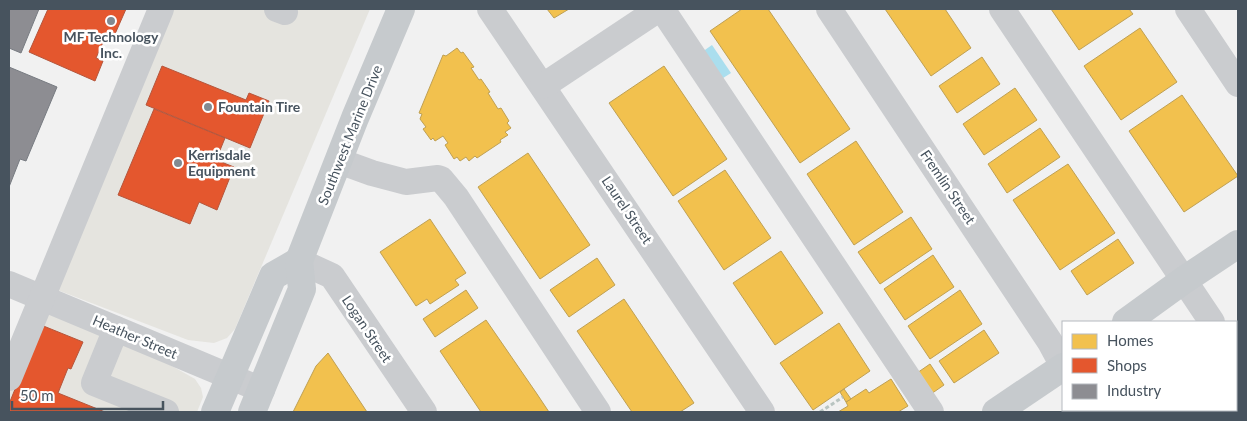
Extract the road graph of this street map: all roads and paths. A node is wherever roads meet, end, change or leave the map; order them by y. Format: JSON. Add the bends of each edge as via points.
{"nodes":[{"id":1,"x":161,"y":9,"type":"edge"},
{"id":2,"x":401,"y":9,"type":"edge"},
{"id":3,"x":490,"y":9,"type":"edge"},
{"id":4,"x":661,"y":9,"type":"edge"},
{"id":5,"x":829,"y":9,"type":"edge"},
{"id":6,"x":1002,"y":9,"type":"edge"},
{"id":7,"x":1188,"y":9,"type":"edge"},
{"id":8,"x":1238,"y":84,"type":"edge"},
{"id":9,"x":543,"y":86,"type":"junction"},
{"id":10,"x":339,"y":161,"type":"junction"},
{"id":11,"x":1238,"y":244,"type":"edge"},
{"id":12,"x":299,"y":261,"type":"junction"},
{"id":13,"x":1184,"y":280,"type":"junction"},
{"id":14,"x":9,"y":284,"type":"edge"},
{"id":15,"x":41,"y":298,"type":"junction"},
{"id":16,"x":1127,"y":321,"type":"edge"},
{"id":17,"x":1211,"y":321,"type":"edge"},
{"id":18,"x":116,"y":329,"type":"junction"},
{"id":19,"x":1062,"y":365,"type":"edge"},
{"id":20,"x":1062,"y":368,"type":"edge"},
{"id":21,"x":230,"y":376,"type":"junction"},
{"id":22,"x":9,"y":378,"type":"edge"},
{"id":23,"x":843,"y":397,"type":"dead end"},
{"id":24,"x":257,"y":401,"type":"edge"},
{"id":25,"x":166,"y":412,"type":"edge"},
{"id":26,"x":215,"y":412,"type":"edge"},
{"id":27,"x":424,"y":412,"type":"edge"},
{"id":28,"x":598,"y":412,"type":"edge"},
{"id":29,"x":762,"y":412,"type":"edge"},
{"id":30,"x":820,"y":412,"type":"edge"},
{"id":31,"x":931,"y":412,"type":"edge"},
{"id":32,"x":996,"y":412,"type":"edge"}],
"edges":[{"from":1,"to":15,"type":"street"},
{"from":2,"to":10,"type":"main road","name":"Southwest Marine Drive"},
{"from":3,"to":9,"type":"street","name":"Laurel Street"},
{"from":4,"to":9,"type":"street"},
{"from":4,"to":31,"type":"street"},
{"from":5,"to":19,"type":"street","name":"Fremlin Street","via":[[1050,342]]},
{"from":6,"to":13,"type":"street"},
{"from":7,"to":8,"type":"street"},
{"from":9,"to":29,"type":"street","name":"Laurel Street"},
{"from":10,"to":12,"type":"main road","name":"Southwest Marine Drive"},
{"from":10,"to":28,"type":"street","via":[[406,182],[441,179]]},
{"from":11,"to":13,"type":"main road"},
{"from":12,"to":21,"type":"main road","via":[[273,276]]},
{"from":12,"to":24,"type":"main road","name":"Southwest Marine Drive","via":[[302,289]]},
{"from":12,"to":27,"type":"street","name":"Logan Street","via":[[332,276]]},
{"from":13,"to":16,"type":"main road"},
{"from":13,"to":17,"type":"street"},
{"from":14,"to":15,"type":"street","name":"Heather Street"},
{"from":15,"to":18,"type":"street","name":"Heather Street"},
{"from":15,"to":22,"type":"street"},
{"from":18,"to":21,"type":"street","name":"Heather Street"},
{"from":18,"to":25,"type":"street","via":[[94,382]]},
{"from":20,"to":32,"type":"main road"},
{"from":21,"to":24,"type":"street","name":"Heather Street"},
{"from":21,"to":26,"type":"main road"},
{"from":23,"to":30,"type":"path"}]}
